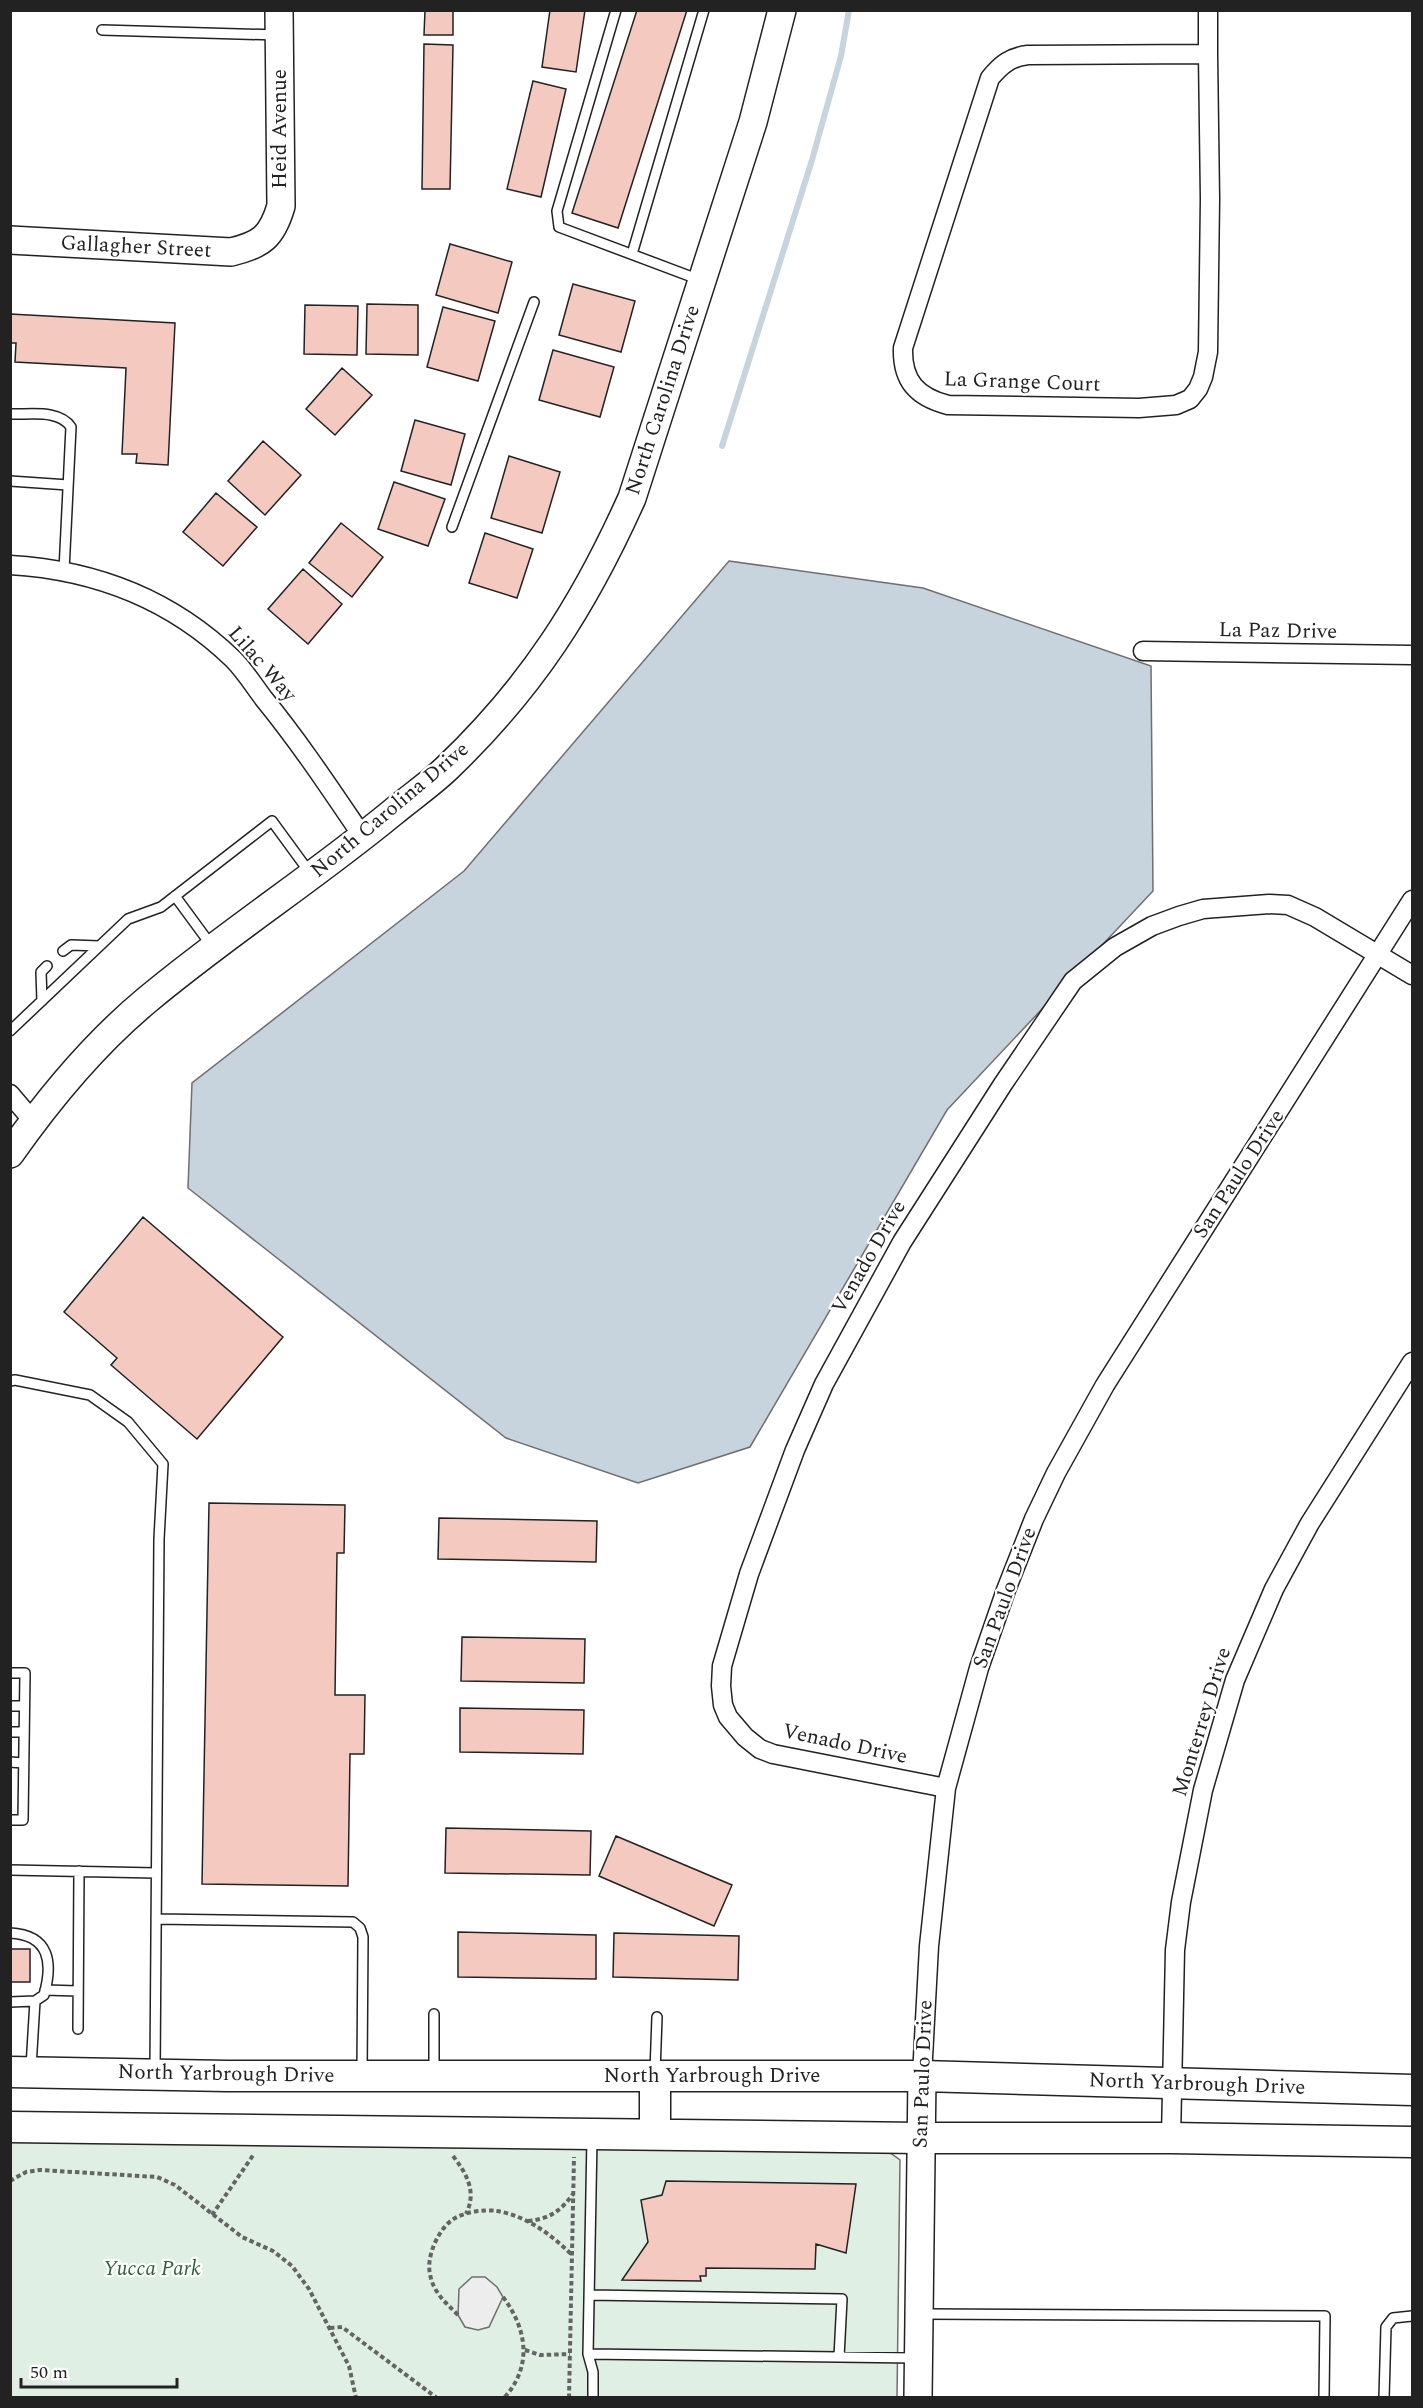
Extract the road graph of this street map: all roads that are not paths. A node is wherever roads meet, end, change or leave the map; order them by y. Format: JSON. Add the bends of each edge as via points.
{"nodes":[{"id":1,"x":616,"y":10,"type":"edge"},
{"id":2,"x":704,"y":10,"type":"edge"},
{"id":3,"x":782,"y":10,"type":"edge"},
{"id":4,"x":1208,"y":10,"type":"edge"},
{"id":5,"x":279,"y":23,"type":"edge"},
{"id":6,"x":102,"y":30,"type":"dead end"},
{"id":7,"x":1208,"y":54,"type":"junction"},
{"id":8,"x":10,"y":240,"type":"edge"},
{"id":9,"x":260,"y":242,"type":"joint"},
{"id":10,"x":632,"y":254,"type":"junction"},
{"id":11,"x":702,"y":280,"type":"junction"},
{"id":12,"x":534,"y":302,"type":"dead end"},
{"id":13,"x":10,"y":414,"type":"edge"},
{"id":14,"x":10,"y":482,"type":"edge"},
{"id":15,"x":68,"y":485,"type":"junction"},
{"id":16,"x":452,"y":527,"type":"dead end"},
{"id":17,"x":10,"y":565,"type":"edge"},
{"id":18,"x":64,"y":571,"type":"junction"},
{"id":19,"x":1143,"y":651,"type":"dead end"},
{"id":20,"x":1413,"y":655,"type":"edge"},
{"id":21,"x":363,"y":837,"type":"junction"},
{"id":22,"x":312,"y":875,"type":"junction"},
{"id":23,"x":175,"y":896,"type":"junction"},
{"id":24,"x":1413,"y":900,"type":"edge"},
{"id":25,"x":99,"y":946,"type":"junction"},
{"id":26,"x":214,"y":949,"type":"junction"},
{"id":27,"x":63,"y":951,"type":"dead end"},
{"id":28,"x":1380,"y":954,"type":"junction"},
{"id":29,"x":47,"y":966,"type":"dead end"},
{"id":30,"x":1413,"y":975,"type":"edge"},
{"id":31,"x":42,"y":1001,"type":"junction"},
{"id":32,"x":10,"y":1031,"type":"edge"},
{"id":33,"x":10,"y":1094,"type":"edge"},
{"id":34,"x":33,"y":1121,"type":"junction"},
{"id":35,"x":10,"y":1154,"type":"edge"},
{"id":36,"x":1413,"y":1362,"type":"edge"},
{"id":37,"x":10,"y":1381,"type":"edge"},
{"id":38,"x":10,"y":1673,"type":"edge"},
{"id":39,"x":10,"y":1707,"type":"edge"},
{"id":40,"x":24,"y":1707,"type":"junction"},
{"id":41,"x":10,"y":1732,"type":"edge"},
{"id":42,"x":24,"y":1732,"type":"junction"},
{"id":43,"x":10,"y":1762,"type":"edge"},
{"id":44,"x":24,"y":1763,"type":"junction"},
{"id":45,"x":946,"y":1788,"type":"junction"},
{"id":46,"x":10,"y":1820,"type":"edge"},
{"id":47,"x":10,"y":1870,"type":"edge"},
{"id":48,"x":79,"y":1871,"type":"junction"},
{"id":49,"x":156,"y":1873,"type":"junction"},
{"id":50,"x":156,"y":1919,"type":"junction"},
{"id":51,"x":10,"y":1933,"type":"edge"},
{"id":52,"x":45,"y":1990,"type":"junction"},
{"id":53,"x":78,"y":1991,"type":"junction"},
{"id":54,"x":35,"y":2001,"type":"junction"},
{"id":55,"x":10,"y":2002,"type":"edge"},
{"id":56,"x":434,"y":2014,"type":"dead end"},
{"id":57,"x":657,"y":2017,"type":"dead end"},
{"id":58,"x":78,"y":2029,"type":"dead end"},
{"id":59,"x":21,"y":2072,"type":"edge"},
{"id":60,"x":154,"y":2073,"type":"junction"},
{"id":61,"x":362,"y":2076,"type":"junction"},
{"id":62,"x":434,"y":2076,"type":"junction"},
{"id":63,"x":655,"y":2076,"type":"junction"},
{"id":64,"x":922,"y":2076,"type":"junction"},
{"id":65,"x":1171,"y":2082,"type":"junction"},
{"id":66,"x":1413,"y":2090,"type":"edge"},
{"id":67,"x":10,"y":2127,"type":"edge"},
{"id":68,"x":583,"y":2133,"type":"junction"},
{"id":69,"x":655,"y":2134,"type":"junction"},
{"id":70,"x":920,"y":2138,"type":"junction"},
{"id":71,"x":1171,"y":2138,"type":"junction"},
{"id":72,"x":1413,"y":2142,"type":"edge"},
{"id":73,"x":589,"y":2295,"type":"junction"},
{"id":74,"x":918,"y":2314,"type":"junction"},
{"id":75,"x":1413,"y":2316,"type":"edge"},
{"id":76,"x":588,"y":2354,"type":"junction"},
{"id":77,"x":839,"y":2357,"type":"junction"},
{"id":78,"x":918,"y":2358,"type":"junction"},
{"id":79,"x":593,"y":2397,"type":"edge"},
{"id":80,"x":918,"y":2397,"type":"edge"},
{"id":81,"x":1324,"y":2397,"type":"edge"},
{"id":82,"x":1384,"y":2397,"type":"edge"}],
"edges":[{"from":1,"to":10,"type":"lane","via":[[557,211],[559,227]]},
{"from":2,"to":10,"type":"lane"},
{"from":3,"to":11,"type":"main road","name":"North Carolina Drive","via":[[753,122]]},
{"from":4,"to":7,"type":"street","name":"La Grange Court"},
{"from":5,"to":6,"type":"lane"},
{"from":5,"to":9,"type":"main road","name":"Heid Avenue","via":[[281,206],[277,221]]},
{"from":7,"to":7,"type":"street","name":"La Grange Court","via":[[1208,352],[1198,390],[1176,405],[1139,408],[948,405],[918,392],[906,374],[903,348],[990,78],[1002,63],[1028,55]]},
{"from":8,"to":9,"type":"main road","name":"Gallagher Street","via":[[231,252]]},
{"from":10,"to":11,"type":"lane"},
{"from":11,"to":21,"type":"main road","name":"North Carolina Drive","via":[[632,498],[574,613],[539,666],[494,720],[444,771]]},
{"from":12,"to":16,"type":"lane"},
{"from":13,"to":15,"type":"lane","via":[[59,416],[67,420],[71,427]]},
{"from":14,"to":15,"type":"lane"},
{"from":15,"to":18,"type":"lane"},
{"from":17,"to":18,"type":"street","name":"Lilac Way"},
{"from":18,"to":21,"type":"street","name":"Lilac Way","via":[[129,590],[172,611],[205,634],[235,661],[285,725]]},
{"from":19,"to":20,"type":"street","name":"La Paz Drive"},
{"from":21,"to":22,"type":"main road","name":"North Carolina Drive"},
{"from":22,"to":23,"type":"lane","via":[[272,820]]},
{"from":22,"to":26,"type":"main road","name":"North Carolina Drive"},
{"from":23,"to":25,"type":"lane","via":[[128,919]]},
{"from":23,"to":26,"type":"lane"},
{"from":24,"to":28,"type":"street","name":"San Paulo Drive"},
{"from":25,"to":27,"type":"lane","via":[[71,945]]},
{"from":25,"to":31,"type":"lane"},
{"from":26,"to":34,"type":"main road","name":"North Carolina Drive","via":[[147,1000],[101,1042]]},
{"from":28,"to":30,"type":"street","name":"Venado Drive"},
{"from":28,"to":45,"type":"street","name":"San Paulo Drive","via":[[1145,1320],[1056,1473],[1006,1590],[967,1708]]},
{"from":28,"to":45,"type":"street","name":"Venado Drive","via":[[1315,916],[1288,905],[1269,904],[1203,909],[1152,926],[1115,947],[1073,981],[1003,1084],[902,1242],[824,1384],[749,1574],[722,1666],[723,1705],[735,1728],[760,1749],[773,1754]]},
{"from":29,"to":31,"type":"lane","via":[[41,972]]},
{"from":31,"to":32,"type":"lane"},
{"from":33,"to":34,"type":"street"},
{"from":34,"to":35,"type":"main road","name":"North Carolina Drive"},
{"from":36,"to":65,"type":"street","name":"Monterrey Drive","via":[[1310,1523],[1274,1589],[1235,1680],[1203,1790],[1181,1902],[1175,1950]]},
{"from":37,"to":49,"type":"lane","via":[[90,1395],[129,1422],[163,1464]]},
{"from":38,"to":40,"type":"lane","via":[[25,1673]]},
{"from":39,"to":40,"type":"lane"},
{"from":40,"to":42,"type":"lane"},
{"from":41,"to":42,"type":"lane"},
{"from":42,"to":44,"type":"lane"},
{"from":43,"to":44,"type":"lane"},
{"from":44,"to":46,"type":"lane","via":[[23,1820]]},
{"from":45,"to":64,"type":"street","name":"San Paulo Drive","via":[[929,1946]]},
{"from":47,"to":48,"type":"lane"},
{"from":48,"to":49,"type":"lane"},
{"from":48,"to":53,"type":"lane"},
{"from":49,"to":50,"type":"lane"},
{"from":50,"to":60,"type":"lane"},
{"from":50,"to":61,"type":"lane","via":[[353,1922],[363,1937]]},
{"from":51,"to":52,"type":"lane","via":[[26,1934],[41,1945],[48,1958]]},
{"from":52,"to":53,"type":"lane"},
{"from":52,"to":54,"type":"lane"},
{"from":53,"to":58,"type":"lane"},
{"from":54,"to":55,"type":"lane"},
{"from":54,"to":59,"type":"lane"},
{"from":56,"to":62,"type":"lane"},
{"from":57,"to":63,"type":"lane"},
{"from":59,"to":60,"type":"main road","name":"North Yarbrough Drive"},
{"from":60,"to":61,"type":"main road","name":"North Yarbrough Drive"},
{"from":61,"to":62,"type":"main road","name":"North Yarbrough Drive"},
{"from":62,"to":63,"type":"main road","name":"North Yarbrough Drive"},
{"from":63,"to":64,"type":"main road","name":"North Yarbrough Drive"},
{"from":63,"to":69,"type":"main road"},
{"from":64,"to":65,"type":"main road","name":"North Yarbrough Drive"},
{"from":64,"to":70,"type":"main road","name":"San Paulo Drive"},
{"from":65,"to":66,"type":"main road","name":"North Yarbrough Drive"},
{"from":65,"to":71,"type":"street","name":"Monterrey Drive"},
{"from":67,"to":68,"type":"main road"},
{"from":68,"to":69,"type":"main road"},
{"from":68,"to":73,"type":"lane"},
{"from":69,"to":70,"type":"main road"},
{"from":70,"to":71,"type":"main road"},
{"from":70,"to":74,"type":"main road","name":"San Paulo Drive"},
{"from":71,"to":72,"type":"main road"},
{"from":73,"to":76,"type":"lane"},
{"from":73,"to":77,"type":"lane","via":[[842,2299]]},
{"from":74,"to":78,"type":"main road","name":"San Paulo Drive"},
{"from":74,"to":81,"type":"lane","via":[[1325,2316]]},
{"from":75,"to":82,"type":"lane","via":[[1393,2318],[1386,2327]]},
{"from":76,"to":77,"type":"lane"},
{"from":76,"to":79,"type":"lane"},
{"from":77,"to":78,"type":"lane"},
{"from":78,"to":80,"type":"main road","name":"San Paulo Drive"}]}
